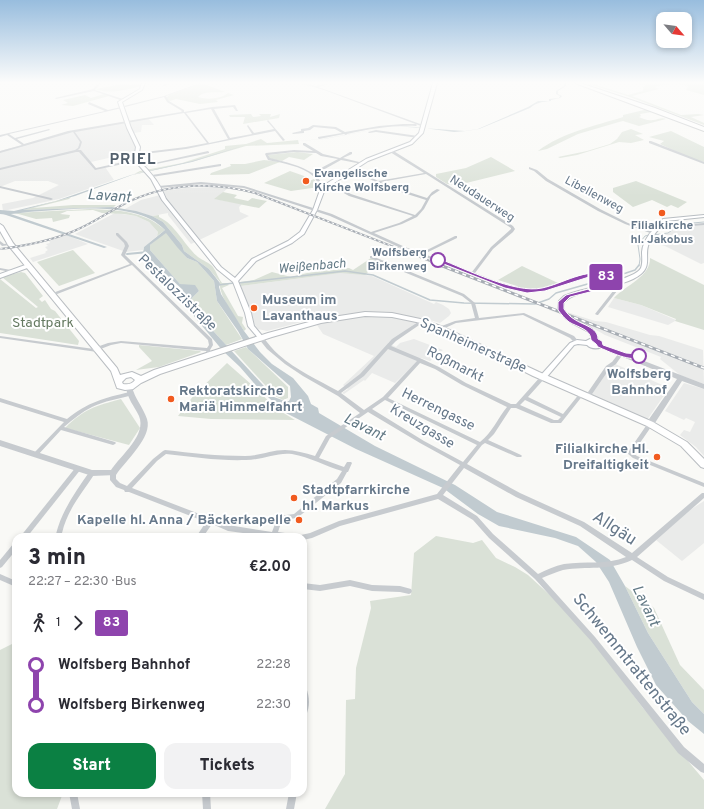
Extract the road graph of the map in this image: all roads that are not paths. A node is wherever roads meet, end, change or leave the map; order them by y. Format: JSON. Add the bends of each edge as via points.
{"nodes":[{"id":1,"x":66,"y":121,"type":"edge"},
{"id":2,"x":135,"y":121,"type":"edge"},
{"id":3,"x":189,"y":121,"type":"edge"},
{"id":4,"x":219,"y":121,"type":"edge"},
{"id":5,"x":268,"y":121,"type":"dead end"},
{"id":6,"x":408,"y":121,"type":"edge"},
{"id":7,"x":423,"y":121,"type":"edge"},
{"id":8,"x":686,"y":121,"type":"edge"},
{"id":9,"x":687,"y":121,"type":"edge"},
{"id":10,"x":127,"y":122,"type":"junction"},
{"id":11,"x":248,"y":126,"type":"dead end"},
{"id":12,"x":422,"y":126,"type":"junction"},
{"id":13,"x":704,"y":128,"type":"edge"},
{"id":14,"x":49,"y":130,"type":"dead end"},
{"id":15,"x":275,"y":130,"type":"junction"},
{"id":16,"x":74,"y":132,"type":"junction"},
{"id":17,"x":8,"y":134,"type":"junction"},
{"id":18,"x":253,"y":134,"type":"junction"},
{"id":19,"x":293,"y":134,"type":"dead end"},
{"id":20,"x":346,"y":134,"type":"junction"},
{"id":21,"x":358,"y":134,"type":"dead end"},
{"id":22,"x":0,"y":136,"type":"edge"},
{"id":23,"x":418,"y":137,"type":"junction"},
{"id":24,"x":319,"y":138,"type":"dead end"},
{"id":25,"x":15,"y":139,"type":"junction"},
{"id":26,"x":229,"y":139,"type":"junction"},
{"id":27,"x":284,"y":140,"type":"dead end"},
{"id":28,"x":650,"y":142,"type":"dead end"},
{"id":29,"x":208,"y":143,"type":"junction"},
{"id":30,"x":24,"y":144,"type":"junction"},
{"id":31,"x":304,"y":144,"type":"dead end"},
{"id":32,"x":76,"y":151,"type":"junction"},
{"id":33,"x":391,"y":151,"type":"junction"},
{"id":34,"x":0,"y":152,"type":"edge"},
{"id":35,"x":208,"y":152,"type":"dead end"},
{"id":36,"x":317,"y":152,"type":"junction"},
{"id":37,"x":351,"y":153,"type":"dead end"},
{"id":38,"x":137,"y":154,"type":"junction"},
{"id":39,"x":340,"y":159,"type":"junction"},
{"id":40,"x":136,"y":160,"type":"junction"},
{"id":41,"x":362,"y":163,"type":"junction"},
{"id":42,"x":704,"y":163,"type":"edge"},
{"id":43,"x":220,"y":165,"type":"dead end"},
{"id":44,"x":142,"y":166,"type":"junction"},
{"id":45,"x":530,"y":168,"type":"dead end"},
{"id":46,"x":0,"y":169,"type":"edge"},
{"id":47,"x":354,"y":170,"type":"junction"},
{"id":48,"x":149,"y":173,"type":"junction"},
{"id":49,"x":425,"y":174,"type":"junction"},
{"id":50,"x":314,"y":175,"type":"junction"},
{"id":51,"x":378,"y":182,"type":"junction"},
{"id":52,"x":330,"y":184,"type":"junction"},
{"id":53,"x":0,"y":187,"type":"edge"},
{"id":54,"x":159,"y":187,"type":"junction"},
{"id":55,"x":323,"y":188,"type":"junction"},
{"id":56,"x":438,"y":190,"type":"dead end"},
{"id":57,"x":51,"y":199,"type":"dead end"},
{"id":58,"x":427,"y":199,"type":"junction"},
{"id":59,"x":315,"y":210,"type":"junction"},
{"id":60,"x":415,"y":216,"type":"junction"},
{"id":61,"x":704,"y":216,"type":"edge"},
{"id":62,"x":704,"y":224,"type":"edge"},
{"id":63,"x":0,"y":226,"type":"edge"},
{"id":64,"x":689,"y":227,"type":"dead end"},
{"id":65,"x":371,"y":233,"type":"junction"},
{"id":66,"x":117,"y":234,"type":"dead end"},
{"id":67,"x":652,"y":235,"type":"junction"},
{"id":68,"x":456,"y":237,"type":"dead end"},
{"id":69,"x":0,"y":242,"type":"edge"},
{"id":70,"x":10,"y":244,"type":"junction"},
{"id":71,"x":422,"y":254,"type":"junction"},
{"id":72,"x":371,"y":257,"type":"dead end"},
{"id":73,"x":132,"y":264,"type":"junction"},
{"id":74,"x":28,"y":266,"type":"junction"},
{"id":75,"x":0,"y":269,"type":"edge"},
{"id":76,"x":11,"y":271,"type":"junction"},
{"id":77,"x":473,"y":273,"type":"junction"},
{"id":78,"x":0,"y":276,"type":"edge"},
{"id":79,"x":614,"y":282,"type":"junction"},
{"id":80,"x":235,"y":283,"type":"junction"},
{"id":81,"x":51,"y":295,"type":"junction"},
{"id":82,"x":561,"y":308,"type":"dead end"},
{"id":83,"x":597,"y":314,"type":"dead end"},
{"id":84,"x":477,"y":320,"type":"junction"},
{"id":85,"x":424,"y":321,"type":"junction"},
{"id":86,"x":574,"y":322,"type":"tunnel mouth"},
{"id":87,"x":441,"y":328,"type":"junction"},
{"id":88,"x":0,"y":337,"type":"edge"},
{"id":89,"x":259,"y":339,"type":"junction"},
{"id":90,"x":577,"y":342,"type":"junction"},
{"id":91,"x":592,"y":342,"type":"junction"},
{"id":92,"x":600,"y":346,"type":"joint"},
{"id":93,"x":95,"y":348,"type":"junction"},
{"id":94,"x":388,"y":348,"type":"junction"},
{"id":95,"x":82,"y":349,"type":"junction"},
{"id":96,"x":212,"y":352,"type":"junction"},
{"id":97,"x":621,"y":354,"type":"junction"},
{"id":98,"x":420,"y":360,"type":"junction"},
{"id":99,"x":543,"y":377,"type":"junction"},
{"id":100,"x":122,"y":378,"type":"junction"},
{"id":101,"x":138,"y":378,"type":"junction"},
{"id":102,"x":680,"y":378,"type":"junction"},
{"id":103,"x":704,"y":387,"type":"edge"},
{"id":104,"x":129,"y":391,"type":"junction"},
{"id":105,"x":338,"y":393,"type":"junction"},
{"id":106,"x":585,"y":395,"type":"junction"},
{"id":107,"x":385,"y":398,"type":"junction"},
{"id":108,"x":525,"y":398,"type":"junction"},
{"id":109,"x":0,"y":400,"type":"edge"},
{"id":110,"x":514,"y":406,"type":"junction"},
{"id":111,"x":366,"y":411,"type":"junction"},
{"id":112,"x":564,"y":416,"type":"junction"},
{"id":113,"x":67,"y":421,"type":"junction"},
{"id":114,"x":650,"y":424,"type":"junction"},
{"id":115,"x":60,"y":428,"type":"junction"},
{"id":116,"x":483,"y":442,"type":"junction"},
{"id":117,"x":0,"y":443,"type":"edge"},
{"id":118,"x":113,"y":443,"type":"dead end"},
{"id":119,"x":35,"y":455,"type":"junction"},
{"id":120,"x":519,"y":456,"type":"dead end"},
{"id":121,"x":319,"y":460,"type":"junction"},
{"id":122,"x":349,"y":463,"type":"dead end"},
{"id":123,"x":704,"y":465,"type":"edge"},
{"id":124,"x":464,"y":466,"type":"junction"},
{"id":125,"x":78,"y":469,"type":"junction"},
{"id":126,"x":346,"y":470,"type":"junction"},
{"id":127,"x":92,"y":473,"type":"junction"},
{"id":128,"x":113,"y":473,"type":"junction"},
{"id":129,"x":704,"y":485,"type":"edge"},
{"id":130,"x":507,"y":488,"type":"joint"},
{"id":131,"x":127,"y":490,"type":"junction"},
{"id":132,"x":704,"y":495,"type":"edge"},
{"id":133,"x":439,"y":496,"type":"junction"},
{"id":134,"x":210,"y":522,"type":"junction"},
{"id":135,"x":26,"y":533,"type":"edge"},
{"id":136,"x":59,"y":533,"type":"edge"},
{"id":137,"x":202,"y":533,"type":"edge"},
{"id":138,"x":261,"y":533,"type":"edge"},
{"id":139,"x":275,"y":533,"type":"edge"},
{"id":140,"x":307,"y":536,"type":"edge"},
{"id":141,"x":12,"y":550,"type":"edge"},
{"id":142,"x":632,"y":557,"type":"junction"},
{"id":143,"x":0,"y":565,"type":"edge"},
{"id":144,"x":0,"y":577,"type":"edge"},
{"id":145,"x":537,"y":577,"type":"junction"},
{"id":146,"x":12,"y":582,"type":"edge"},
{"id":147,"x":307,"y":586,"type":"edge"},
{"id":148,"x":409,"y":591,"type":"dead end"},
{"id":149,"x":704,"y":597,"type":"edge"},
{"id":150,"x":704,"y":769,"type":"edge"},
{"id":151,"x":74,"y":797,"type":"edge"},
{"id":152,"x":206,"y":797,"type":"edge"},
{"id":153,"x":292,"y":797,"type":"edge"},
{"id":154,"x":76,"y":809,"type":"edge"},
{"id":155,"x":207,"y":809,"type":"edge"},
{"id":156,"x":290,"y":809,"type":"edge"}],
"edges":[{"from":1,"to":17,"type":"street"},
{"from":2,"to":10,"type":"street"},
{"from":3,"to":29,"type":"street"},
{"from":4,"to":26,"type":"street"},
{"from":5,"to":15,"type":"street"},
{"from":6,"to":12,"type":"street"},
{"from":7,"to":12,"type":"main road"},
{"from":8,"to":13,"type":"highway"},
{"from":9,"to":13,"type":"highway"},
{"from":10,"to":16,"type":"street"},
{"from":10,"to":38,"type":"main road","via":[[138,146]]},
{"from":11,"to":18,"type":"street"},
{"from":12,"to":20,"type":"street","via":[[379,126]]},
{"from":12,"to":23,"type":"main road"},
{"from":14,"to":25,"type":"street"},
{"from":15,"to":18,"type":"street"},
{"from":15,"to":27,"type":"street"},
{"from":16,"to":30,"type":"street"},
{"from":16,"to":32,"type":"street","via":[[81,142]]},
{"from":17,"to":22,"type":"street"},
{"from":17,"to":25,"type":"street"},
{"from":18,"to":26,"type":"street"},
{"from":19,"to":20,"type":"street","via":[[313,126],[336,128]]},
{"from":20,"to":24,"type":"street"},
{"from":21,"to":23,"type":"street","via":[[376,131]]},
{"from":23,"to":33,"type":"main road","via":[[411,143]]},
{"from":25,"to":30,"type":"street"},
{"from":26,"to":29,"type":"street"},
{"from":28,"to":42,"type":"street"},
{"from":29,"to":38,"type":"street"},
{"from":30,"to":34,"type":"street"},
{"from":31,"to":36,"type":"street"},
{"from":32,"to":40,"type":"street","via":[[80,151],[95,169]]},
{"from":32,"to":46,"type":"street"},
{"from":33,"to":41,"type":"main road"},
{"from":33,"to":49,"type":"street","name":"Neudauerweg"},
{"from":35,"to":44,"type":"street"},
{"from":36,"to":39,"type":"street"},
{"from":36,"to":50,"type":"street","via":[[266,154],[269,159],[294,165]]},
{"from":37,"to":39,"type":"street"},
{"from":38,"to":40,"type":"main road"},
{"from":39,"to":41,"type":"street"},
{"from":39,"to":50,"type":"street"},
{"from":40,"to":44,"type":"main road"},
{"from":41,"to":47,"type":"main road"},
{"from":43,"to":48,"type":"street"},
{"from":44,"to":48,"type":"main road"},
{"from":45,"to":67,"type":"street","name":"Libellenweg","via":[[586,203]]},
{"from":47,"to":51,"type":"street"},
{"from":47,"to":52,"type":"main road"},
{"from":48,"to":54,"type":"main road"},
{"from":49,"to":51,"type":"street"},
{"from":49,"to":77,"type":"street","name":"Neudauerweg","via":[[513,229],[492,248]]},
{"from":50,"to":55,"type":"street"},
{"from":51,"to":58,"type":"street"},
{"from":52,"to":55,"type":"main road"},
{"from":52,"to":60,"type":"street","via":[[350,195]]},
{"from":53,"to":57,"type":"street"},
{"from":54,"to":59,"type":"street","via":[[202,183],[234,185]]},
{"from":54,"to":80,"type":"main road","via":[[164,199],[220,269]]},
{"from":55,"to":59,"type":"main road"},
{"from":56,"to":58,"type":"street"},
{"from":58,"to":60,"type":"street"},
{"from":59,"to":65,"type":"street"},
{"from":59,"to":80,"type":"main road","via":[[307,227],[299,236],[254,260]]},
{"from":60,"to":65,"type":"street"},
{"from":61,"to":67,"type":"main road","via":[[665,220]]},
{"from":62,"to":64,"type":"street"},
{"from":63,"to":70,"type":"main road"},
{"from":65,"to":71,"type":"street"},
{"from":66,"to":73,"type":"street","name":"Pestalozzistraße","via":[[126,243],[127,248],[123,255]]},
{"from":67,"to":79,"type":"main road","via":[[645,247],[646,263],[643,270],[630,278]]},
{"from":68,"to":71,"type":"street"},
{"from":69,"to":70,"type":"street","via":[[3,245]]},
{"from":70,"to":74,"type":"main road"},
{"from":71,"to":77,"type":"street"},
{"from":72,"to":84,"type":"street","via":[[454,290],[471,301]]},
{"from":73,"to":81,"type":"street"},
{"from":73,"to":96,"type":"street","name":"Pestalozzistraße","via":[[210,340]]},
{"from":74,"to":76,"type":"main road"},
{"from":74,"to":81,"type":"main road"},
{"from":75,"to":76,"type":"street"},
{"from":76,"to":78,"type":"main road"},
{"from":77,"to":79,"type":"street","via":[[514,289],[527,291],[542,290],[592,275],[601,275]]},
{"from":79,"to":82,"type":"main road","via":[[568,296],[561,302]]},
{"from":79,"to":83,"type":"street","via":[[619,288]]},
{"from":80,"to":89,"type":"main road","via":[[251,326]]},
{"from":81,"to":93,"type":"main road"},
{"from":84,"to":87,"type":"street","via":[[450,323]]},
{"from":84,"to":90,"type":"street","via":[[524,314],[572,337]]},
{"from":85,"to":87,"type":"main road","name":"Spanheimerstraße"},
{"from":85,"to":89,"type":"main road","name":"Spanheimerstraße","via":[[388,314],[366,314],[320,321]]},
{"from":85,"to":94,"type":"street","via":[[403,333]]},
{"from":86,"to":91,"type":"main road","via":[[591,331],[595,336]]},
{"from":87,"to":99,"type":"main road","name":"Spanheimerstraße"},
{"from":88,"to":95,"type":"street"},
{"from":89,"to":96,"type":"main road","name":"Spanheimerstraße"},
{"from":89,"to":105,"type":"street","name":"Kreuzgasse","via":[[286,365]]},
{"from":90,"to":91,"type":"main road"},
{"from":90,"to":99,"type":"main road","via":[[572,344]]},
{"from":91,"to":92,"type":"main road","via":[[594,347]]},
{"from":92,"to":97,"type":"street"},
{"from":93,"to":95,"type":"street"},
{"from":93,"to":95,"type":"street"},
{"from":93,"to":96,"type":"street","via":[[121,342]]},
{"from":93,"to":100,"type":"main road"},
{"from":94,"to":98,"type":"street","name":"Roßmarkt"},
{"from":94,"to":105,"type":"street","via":[[362,375]]},
{"from":96,"to":101,"type":"main road","name":"Spanheimerstraße"},
{"from":97,"to":102,"type":"street"},
{"from":97,"to":106,"type":"street"},
{"from":98,"to":107,"type":"street"},
{"from":98,"to":110,"type":"street","name":"Roßmarkt","via":[[464,384]]},
{"from":99,"to":106,"type":"main road","name":"Spanheimerstraße"},
{"from":99,"to":108,"type":"street"},
{"from":100,"to":101,"type":"main road"},
{"from":100,"to":104,"type":"main road","via":[[118,384]]},
{"from":101,"to":104,"type":"main road","name":"Spanheimerstraße"},
{"from":102,"to":103,"type":"street"},
{"from":102,"to":114,"type":"street"},
{"from":104,"to":113,"type":"street","via":[[91,405]]},
{"from":104,"to":128,"type":"street","via":[[144,420],[144,428],[140,438]]},
{"from":105,"to":111,"type":"street","name":"Kreuzgasse"},
{"from":106,"to":112,"type":"street"},
{"from":106,"to":114,"type":"main road","name":"Spanheimerstraße"},
{"from":107,"to":111,"type":"street"},
{"from":107,"to":116,"type":"street","name":"Herrengasse"},
{"from":108,"to":110,"type":"street"},
{"from":108,"to":112,"type":"street"},
{"from":109,"to":113,"type":"street"},
{"from":110,"to":112,"type":"street","name":"Roßmarkt","via":[[553,422],[559,422]]},
{"from":110,"to":116,"type":"street","via":[[501,417]]},
{"from":111,"to":121,"type":"street","via":[[328,437]]},
{"from":111,"to":124,"type":"street","name":"Kreuzgasse"},
{"from":113,"to":115,"type":"street"},
{"from":114,"to":123,"type":"main road","name":"Spanheimerstraße","via":[[684,444]]},
{"from":114,"to":129,"type":"street","via":[[630,453],[641,460]]},
{"from":115,"to":118,"type":"street"},
{"from":115,"to":119,"type":"street"},
{"from":116,"to":120,"type":"street","name":"Herrengasse"},
{"from":116,"to":124,"type":"street"},
{"from":117,"to":119,"type":"street"},
{"from":119,"to":125,"type":"street"},
{"from":121,"to":126,"type":"street"},
{"from":121,"to":131,"type":"street","via":[[291,452],[246,458],[165,452]]},
{"from":122,"to":126,"type":"street"},
{"from":124,"to":130,"type":"street","name":"Kreuzgasse"},
{"from":124,"to":133,"type":"street"},
{"from":125,"to":127,"type":"street"},
{"from":125,"to":135,"type":"street"},
{"from":126,"to":139,"type":"street","via":[[339,481],[295,516],[280,518]]},
{"from":127,"to":128,"type":"street"},
{"from":127,"to":136,"type":"street","via":[[70,502],[61,520]]},
{"from":128,"to":131,"type":"street","via":[[115,483]]},
{"from":130,"to":142,"type":"street","name":"Allgäu","via":[[582,524]]},
{"from":131,"to":134,"type":"street"},
{"from":132,"to":142,"type":"street"},
{"from":133,"to":140,"type":"street","via":[[339,524]]},
{"from":133,"to":145,"type":"street","name":"Schwemmtrattenstraße","via":[[475,518]]},
{"from":134,"to":137,"type":"street"},
{"from":134,"to":138,"type":"street","via":[[228,528]]},
{"from":141,"to":143,"type":"street"},
{"from":142,"to":145,"type":"street","via":[[606,566],[566,567]]},
{"from":142,"to":149,"type":"street","name":"Allgäu","via":[[666,579]]},
{"from":144,"to":146,"type":"street"},
{"from":145,"to":150,"type":"street","name":"Schwemmtrattenstraße","via":[[593,639],[681,750]]},
{"from":147,"to":148,"type":"street","via":[[320,588],[350,583]]},
{"from":151,"to":154,"type":"street"},
{"from":152,"to":155,"type":"street"},
{"from":153,"to":156,"type":"street"}]}
